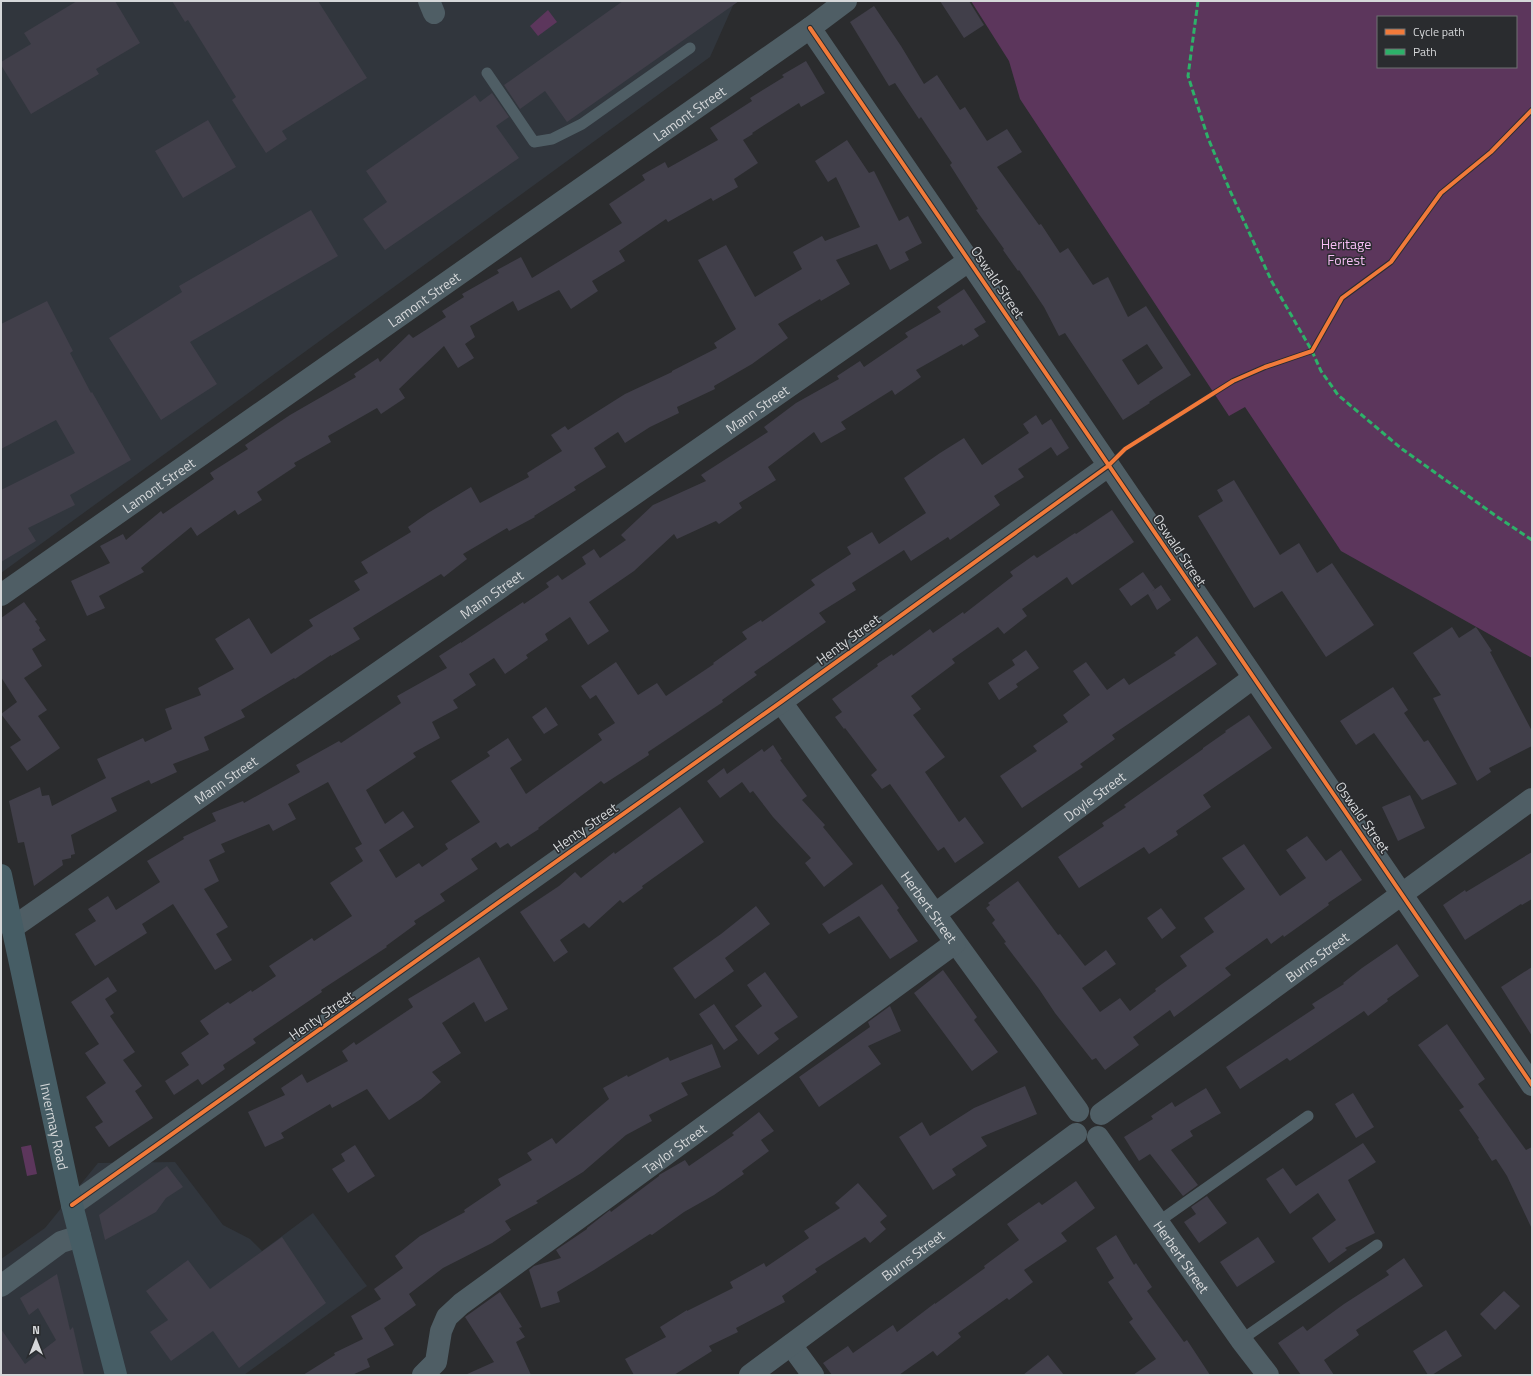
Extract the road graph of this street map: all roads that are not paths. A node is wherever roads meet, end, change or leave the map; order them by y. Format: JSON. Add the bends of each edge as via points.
{"nodes":[{"id":1,"x":846,"y":1,"type":"edge"},
{"id":2,"x":810,"y":28,"type":"junction"},
{"id":3,"x":690,"y":48,"type":"dead end"},
{"id":4,"x":487,"y":73,"type":"dead end"},
{"id":5,"x":970,"y":260,"type":"junction"},
{"id":6,"x":1108,"y":466,"type":"junction"},
{"id":7,"x":1,"y":595,"type":"edge"},
{"id":8,"x":1253,"y":678,"type":"junction"},
{"id":9,"x":781,"y":702,"type":"junction"},
{"id":10,"x":1531,"y":801,"type":"edge"},
{"id":11,"x":1,"y":875,"type":"edge"},
{"id":12,"x":1402,"y":893,"type":"junction"},
{"id":13,"x":935,"y":914,"type":"junction"},
{"id":14,"x":8,"y":921,"type":"edge"},
{"id":15,"x":955,"y":943,"type":"junction"},
{"id":16,"x":1532,"y":1085,"type":"edge"},
{"id":17,"x":1078,"y":1111,"type":"junction"},
{"id":18,"x":1101,"y":1114,"type":"junction"},
{"id":19,"x":1308,"y":1116,"type":"dead end"},
{"id":20,"x":1076,"y":1134,"type":"junction"},
{"id":21,"x":1098,"y":1138,"type":"junction"},
{"id":22,"x":72,"y":1205,"type":"junction"},
{"id":23,"x":1158,"y":1222,"type":"junction"},
{"id":24,"x":80,"y":1236,"type":"junction"},
{"id":25,"x":1377,"y":1245,"type":"dead end"},
{"id":26,"x":1,"y":1286,"type":"edge"},
{"id":27,"x":1241,"y":1340,"type":"junction"},
{"id":28,"x":791,"y":1345,"type":"junction"},
{"id":29,"x":435,"y":1371,"type":"edge"},
{"id":30,"x":116,"y":1375,"type":"edge"},
{"id":31,"x":750,"y":1375,"type":"edge"},
{"id":32,"x":812,"y":1375,"type":"edge"},
{"id":33,"x":1268,"y":1375,"type":"edge"}],
"edges":[{"from":1,"to":2,"type":"street","name":"Lamont Street"},
{"from":2,"to":5,"type":"street","name":"Oswald Street"},
{"from":2,"to":7,"type":"street","name":"Lamont Street"},
{"from":3,"to":4,"type":"lane","via":[[582,124],[552,139],[534,142]]},
{"from":5,"to":6,"type":"street","name":"Oswald Street"},
{"from":5,"to":14,"type":"street","name":"Mann Street"},
{"from":6,"to":8,"type":"street","name":"Oswald Street"},
{"from":6,"to":9,"type":"street","name":"Henty Street"},
{"from":8,"to":12,"type":"street","name":"Oswald Street"},
{"from":8,"to":13,"type":"street","name":"Doyle Street"},
{"from":9,"to":13,"type":"street","name":"Herbert Street"},
{"from":9,"to":22,"type":"street","name":"Henty Street"},
{"from":10,"to":12,"type":"street","name":"Burns Street"},
{"from":11,"to":14,"type":"main road","name":"Invermay Road"},
{"from":12,"to":16,"type":"street","name":"Oswald Street"},
{"from":12,"to":18,"type":"street","name":"Burns Street"},
{"from":13,"to":15,"type":"street","name":"Herbert Street"},
{"from":14,"to":22,"type":"main road","name":"Invermay Road"},
{"from":15,"to":17,"type":"street","name":"Herbert Street"},
{"from":15,"to":29,"type":"street","name":"Taylor Street","via":[[461,1304],[447,1317],[441,1331]]},
{"from":17,"to":18,"type":"street","via":[[1093,1108]]},
{"from":17,"to":20,"type":"street","via":[[1072,1120]]},
{"from":18,"to":21,"type":"street","via":[[1104,1129]]},
{"from":19,"to":23,"type":"lane"},
{"from":20,"to":21,"type":"street","via":[[1084,1140]]},
{"from":20,"to":28,"type":"street","name":"Burns Street"},
{"from":21,"to":23,"type":"street","name":"Herbert Street"},
{"from":22,"to":24,"type":"main road","name":"Invermay Road"},
{"from":23,"to":27,"type":"street","name":"Herbert Street"},
{"from":24,"to":26,"type":"street","via":[[61,1242]]},
{"from":24,"to":30,"type":"main road","name":"Invermay Road"},
{"from":25,"to":27,"type":"lane"},
{"from":27,"to":33,"type":"street","name":"Herbert Street"},
{"from":28,"to":31,"type":"street","name":"Burns Street"},
{"from":28,"to":32,"type":"street"}]}
